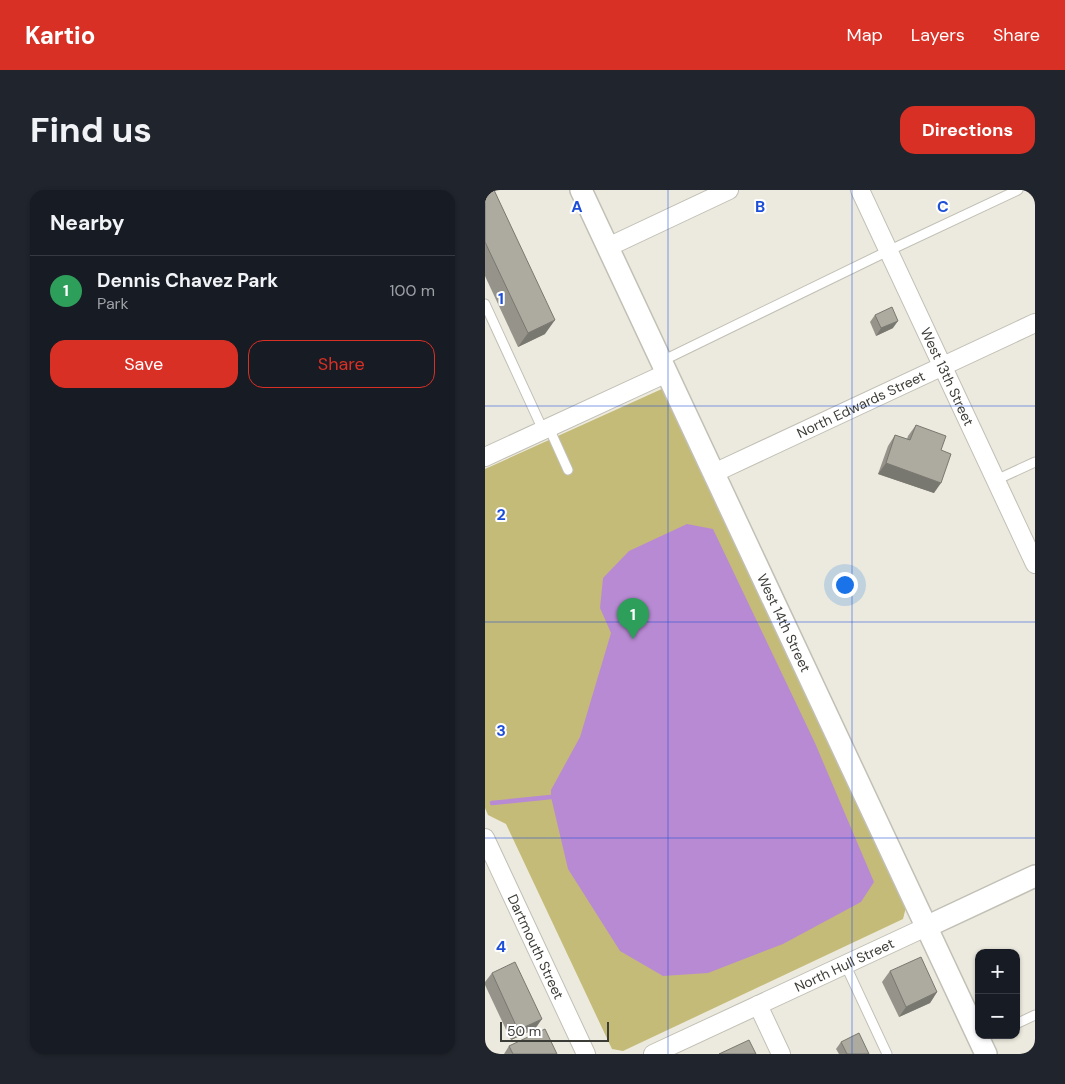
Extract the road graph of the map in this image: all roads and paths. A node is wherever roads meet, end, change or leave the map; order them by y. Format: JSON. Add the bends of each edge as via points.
{"nodes":[{"id":1,"x":581,"y":190,"type":"edge"},
{"id":2,"x":729,"y":190,"type":"edge"},
{"id":3,"x":860,"y":190,"type":"edge"},
{"id":4,"x":1019,"y":190,"type":"edge"},
{"id":5,"x":608,"y":247,"type":"junction"},
{"id":6,"x":889,"y":251,"type":"junction"},
{"id":7,"x":485,"y":304,"type":"edge"},
{"id":8,"x":1035,"y":323,"type":"edge"},
{"id":9,"x":942,"y":366,"type":"junction"},
{"id":10,"x":664,"y":367,"type":"junction"},
{"id":11,"x":546,"y":429,"type":"junction"},
{"id":12,"x":485,"y":457,"type":"edge"},
{"id":13,"x":1035,"y":462,"type":"edge"},
{"id":14,"x":568,"y":470,"type":"dead end"},
{"id":15,"x":714,"y":473,"type":"junction"},
{"id":16,"x":996,"y":480,"type":"junction"},
{"id":17,"x":1035,"y":564,"type":"edge"},
{"id":18,"x":485,"y":838,"type":"edge"},
{"id":19,"x":1035,"y":876,"type":"edge"},
{"id":20,"x":926,"y":927,"type":"junction"},
{"id":21,"x":845,"y":964,"type":"junction"},
{"id":22,"x":758,"y":1005,"type":"junction"},
{"id":23,"x":1035,"y":1015,"type":"edge"},
{"id":24,"x":1020,"y":1022,"type":"edge"},
{"id":25,"x":985,"y":1043,"type":"edge"},
{"id":26,"x":676,"y":1049,"type":"edge"},
{"id":27,"x":586,"y":1054,"type":"edge"},
{"id":28,"x":653,"y":1054,"type":"edge"},
{"id":29,"x":781,"y":1054,"type":"edge"},
{"id":30,"x":887,"y":1054,"type":"edge"}],
"edges":[{"from":1,"to":5,"type":"street","name":"West 14th Street"},
{"from":2,"to":5,"type":"street"},
{"from":3,"to":6,"type":"street","name":"West 13th Street"},
{"from":4,"to":6,"type":"lane"},
{"from":5,"to":10,"type":"street","name":"West 14th Street"},
{"from":6,"to":9,"type":"street","name":"West 13th Street"},
{"from":6,"to":10,"type":"lane"},
{"from":7,"to":11,"type":"lane"},
{"from":8,"to":9,"type":"street","name":"North Edwards Street"},
{"from":9,"to":15,"type":"street","name":"North Edwards Street"},
{"from":9,"to":16,"type":"street","name":"West 13th Street"},
{"from":10,"to":11,"type":"street"},
{"from":10,"to":15,"type":"street","name":"West 14th Street"},
{"from":11,"to":12,"type":"street"},
{"from":11,"to":14,"type":"lane"},
{"from":13,"to":16,"type":"lane"},
{"from":15,"to":20,"type":"street","name":"West 14th Street"},
{"from":16,"to":17,"type":"street","name":"West 13th Street"},
{"from":18,"to":27,"type":"street","name":"Dartmouth Street"},
{"from":19,"to":20,"type":"street","name":"North Hull Street"},
{"from":20,"to":21,"type":"street","name":"North Hull Street"},
{"from":20,"to":25,"type":"street","name":"West 14th Street"},
{"from":21,"to":22,"type":"street","name":"North Hull Street"},
{"from":21,"to":30,"type":"lane"},
{"from":22,"to":26,"type":"street","name":"North Hull Street"},
{"from":22,"to":29,"type":"street"},
{"from":23,"to":24,"type":"lane"},
{"from":26,"to":28,"type":"street","name":"North Hull Street"}]}
